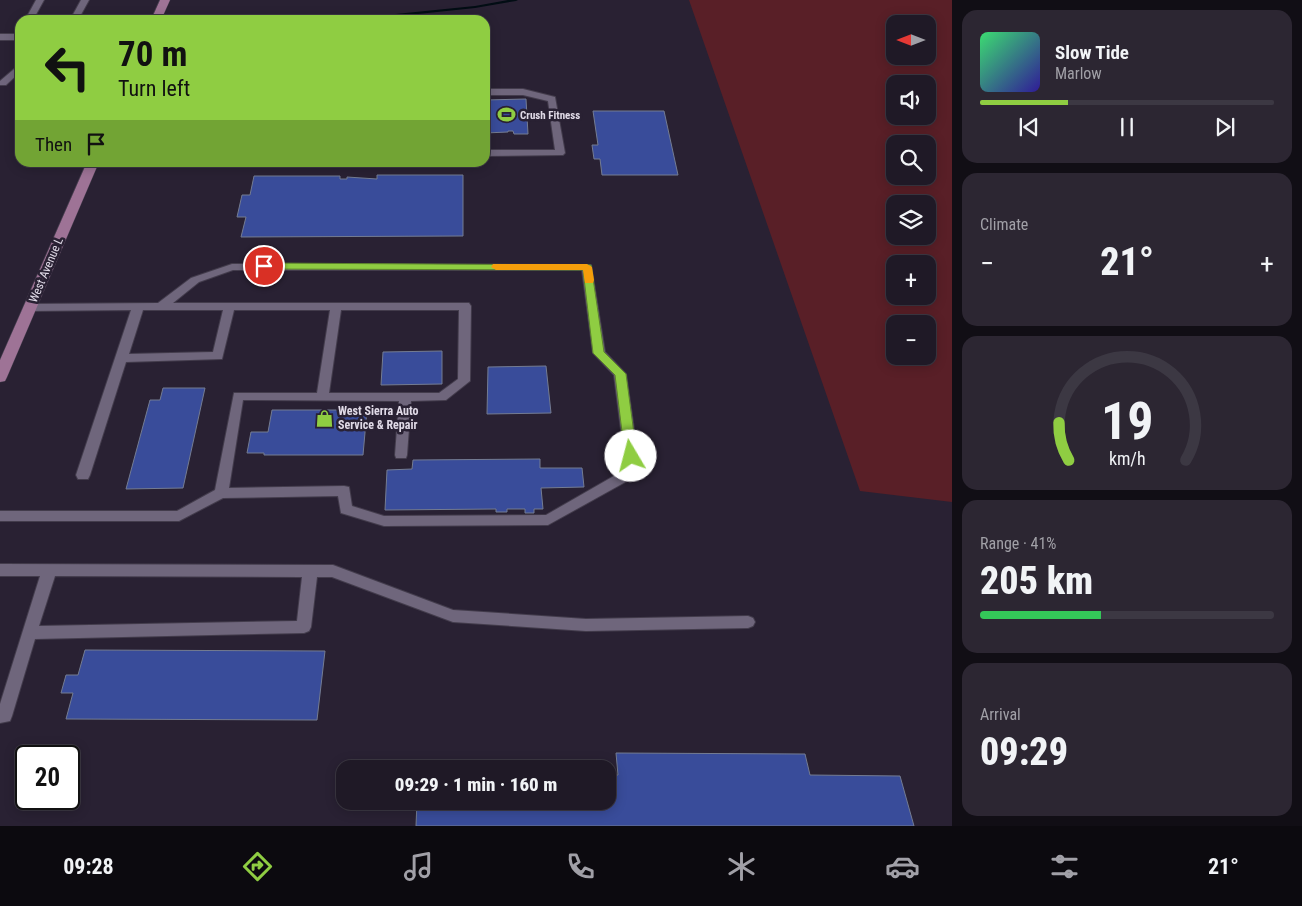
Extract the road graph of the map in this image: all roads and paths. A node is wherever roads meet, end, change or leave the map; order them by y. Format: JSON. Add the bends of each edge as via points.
{"nodes":[{"id":1,"x":40,"y":0,"type":"edge"},
{"id":2,"x":85,"y":0,"type":"edge"},
{"id":3,"x":165,"y":0,"type":"edge"},
{"id":4,"x":32,"y":15,"type":"edge"},
{"id":5,"x":77,"y":15,"type":"edge"},
{"id":6,"x":158,"y":15,"type":"edge"},
{"id":7,"x":15,"y":36,"type":"edge"},
{"id":8,"x":0,"y":37,"type":"edge"},
{"id":9,"x":15,"y":72,"type":"edge"},
{"id":10,"x":3,"y":83,"type":"dead end"},
{"id":11,"x":490,"y":92,"type":"edge"},
{"id":12,"x":490,"y":153,"type":"edge"},
{"id":13,"x":91,"y":167,"type":"edge"},
{"id":14,"x":162,"y":306,"type":"junction"},
{"id":15,"x":30,"y":307,"type":"junction"},
{"id":16,"x":138,"y":307,"type":"junction"},
{"id":17,"x":229,"y":307,"type":"junction"},
{"id":18,"x":336,"y":307,"type":"junction"},
{"id":19,"x":121,"y":358,"type":"junction"},
{"id":20,"x":0,"y":377,"type":"edge"},
{"id":21,"x":322,"y":397,"type":"junction"},
{"id":22,"x":406,"y":398,"type":"junction"},
{"id":23,"x":402,"y":455,"type":"dead end"},
{"id":24,"x":83,"y":475,"type":"dead end"},
{"id":25,"x":221,"y":492,"type":"junction"},
{"id":26,"x":0,"y":516,"type":"edge"},
{"id":27,"x":0,"y":570,"type":"edge"},
{"id":28,"x":310,"y":571,"type":"junction"},
{"id":29,"x":50,"y":572,"type":"junction"},
{"id":30,"x":748,"y":622,"type":"dead end"},
{"id":31,"x":30,"y":633,"type":"junction"},
{"id":32,"x":0,"y":716,"type":"edge"}],
"edges":[{"from":1,"to":4,"type":"lane"},
{"from":2,"to":5,"type":"lane"},
{"from":3,"to":6,"type":"main road"},
{"from":7,"to":8,"type":"lane"},
{"from":9,"to":10,"type":"lane"},
{"from":11,"to":12,"type":"lane","via":[[523,92],[552,99],[560,153]]},
{"from":13,"to":15,"type":"main road","name":"West Avenue L"},
{"from":14,"to":16,"type":"lane"},
{"from":14,"to":17,"type":"lane"},
{"from":14,"to":25,"type":"lane","via":[[195,280],[232,267],[587,267],[598,353],[620,374],[633,471],[548,520],[384,521],[346,509],[344,491]]},
{"from":15,"to":16,"type":"lane"},
{"from":15,"to":20,"type":"main road","name":"West Avenue L"},
{"from":16,"to":19,"type":"lane"},
{"from":17,"to":18,"type":"lane"},
{"from":17,"to":19,"type":"lane","via":[[218,356]]},
{"from":18,"to":21,"type":"lane"},
{"from":18,"to":22,"type":"lane","via":[[465,306],[464,381],[442,397]]},
{"from":19,"to":24,"type":"lane"},
{"from":21,"to":22,"type":"lane"},
{"from":21,"to":25,"type":"lane","via":[[238,396]]},
{"from":22,"to":23,"type":"lane"},
{"from":25,"to":26,"type":"lane","via":[[179,516]]},
{"from":27,"to":29,"type":"lane"},
{"from":28,"to":29,"type":"lane"},
{"from":28,"to":30,"type":"lane","via":[[333,572],[453,616],[586,624]]},
{"from":28,"to":31,"type":"lane","via":[[304,627]]},
{"from":29,"to":31,"type":"lane"},
{"from":31,"to":32,"type":"lane","via":[[4,716]]}]}
